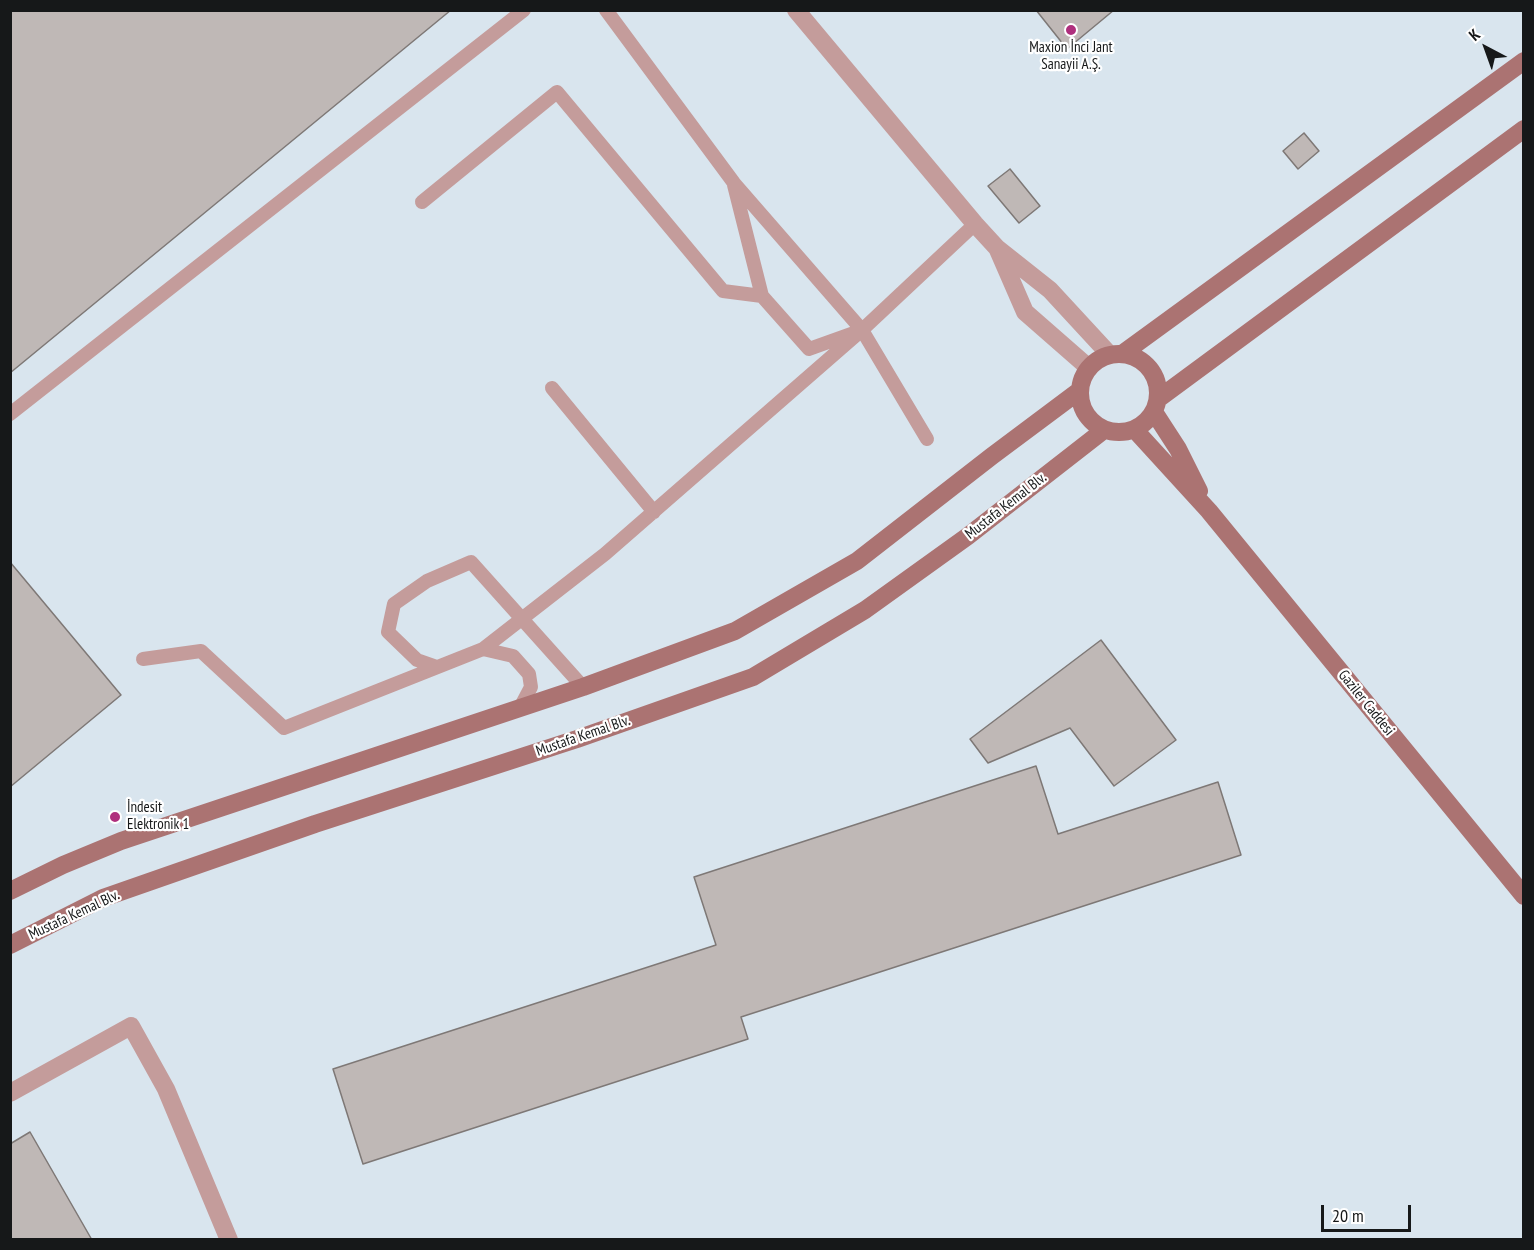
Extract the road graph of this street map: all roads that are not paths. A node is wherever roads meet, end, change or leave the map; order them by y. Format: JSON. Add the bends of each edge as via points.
{"nodes":[{"id":1,"x":524,"y":10,"type":"edge"},
{"id":2,"x":606,"y":10,"type":"edge"},
{"id":3,"x":796,"y":10,"type":"edge"},
{"id":4,"x":1524,"y":61,"type":"edge"},
{"id":5,"x":1524,"y":129,"type":"edge"},
{"id":6,"x":734,"y":183,"type":"junction"},
{"id":7,"x":422,"y":202,"type":"dead end"},
{"id":8,"x":975,"y":224,"type":"junction"},
{"id":9,"x":997,"y":248,"type":"junction"},
{"id":10,"x":762,"y":296,"type":"junction"},
{"id":11,"x":862,"y":330,"type":"junction"},
{"id":12,"x":1116,"y":354,"type":"junction"},
{"id":13,"x":1089,"y":368,"type":"junction"},
{"id":14,"x":552,"y":388,"type":"dead end"},
{"id":15,"x":1079,"y":391,"type":"junction"},
{"id":16,"x":1156,"y":405,"type":"junction"},
{"id":17,"x":10,"y":414,"type":"edge"},
{"id":18,"x":1104,"y":430,"type":"junction"},
{"id":19,"x":1135,"y":430,"type":"junction"},
{"id":20,"x":927,"y":439,"type":"dead end"},
{"id":21,"x":1209,"y":511,"type":"junction"},
{"id":22,"x":654,"y":512,"type":"junction"},
{"id":23,"x":523,"y":618,"type":"junction"},
{"id":24,"x":483,"y":649,"type":"junction"},
{"id":25,"x":143,"y":659,"type":"dead end"},
{"id":26,"x":437,"y":667,"type":"junction"},
{"id":27,"x":582,"y":687,"type":"junction"},
{"id":28,"x":521,"y":706,"type":"junction"},
{"id":29,"x":10,"y":891,"type":"edge"},
{"id":30,"x":1524,"y":896,"type":"edge"},
{"id":31,"x":10,"y":945,"type":"edge"},
{"id":32,"x":10,"y":1093,"type":"edge"},
{"id":33,"x":229,"y":1239,"type":"edge"}],
"edges":[{"from":1,"to":17,"type":"lane"},
{"from":2,"to":6,"type":"lane"},
{"from":3,"to":8,"type":"street"},
{"from":4,"to":12,"type":"street"},
{"from":5,"to":16,"type":"street"},
{"from":6,"to":10,"type":"lane"},
{"from":6,"to":11,"type":"lane"},
{"from":7,"to":10,"type":"lane","via":[[557,92],[723,291]]},
{"from":8,"to":9,"type":"street"},
{"from":8,"to":11,"type":"lane"},
{"from":9,"to":12,"type":"street","via":[[1050,290]]},
{"from":9,"to":13,"type":"street","via":[[1025,312]]},
{"from":10,"to":11,"type":"lane","via":[[809,349]]},
{"from":11,"to":20,"type":"lane"},
{"from":11,"to":22,"type":"lane"},
{"from":12,"to":13,"type":"street"},
{"from":12,"to":16,"type":"street","via":[[1135,357],[1146,364],[1158,386]]},
{"from":13,"to":15,"type":"street"},
{"from":14,"to":22,"type":"lane"},
{"from":15,"to":18,"type":"street","via":[[1087,417]]},
{"from":15,"to":27,"type":"street","via":[[857,561],[735,631]]},
{"from":16,"to":19,"type":"street","via":[[1146,423]]},
{"from":16,"to":21,"type":"street"},
{"from":18,"to":19,"type":"street"},
{"from":18,"to":31,"type":"street","name":"Mustafa Kemal Blv.","via":[[866,610],[753,677],[103,898]]},
{"from":19,"to":21,"type":"street"},
{"from":21,"to":30,"type":"street","name":"Gaziler Caddesi"},
{"from":22,"to":23,"type":"lane"},
{"from":23,"to":24,"type":"lane"},
{"from":23,"to":26,"type":"lane","via":[[471,562],[427,581],[394,604],[388,632],[417,660]]},
{"from":23,"to":27,"type":"lane"},
{"from":24,"to":26,"type":"lane"},
{"from":24,"to":28,"type":"lane","via":[[513,656],[529,674],[531,687]]},
{"from":25,"to":26,"type":"lane","via":[[201,651],[284,728]]},
{"from":27,"to":28,"type":"street"},
{"from":28,"to":29,"type":"street","via":[[121,841]]},
{"from":32,"to":33,"type":"street","via":[[131,1026],[166,1089]]}]}
